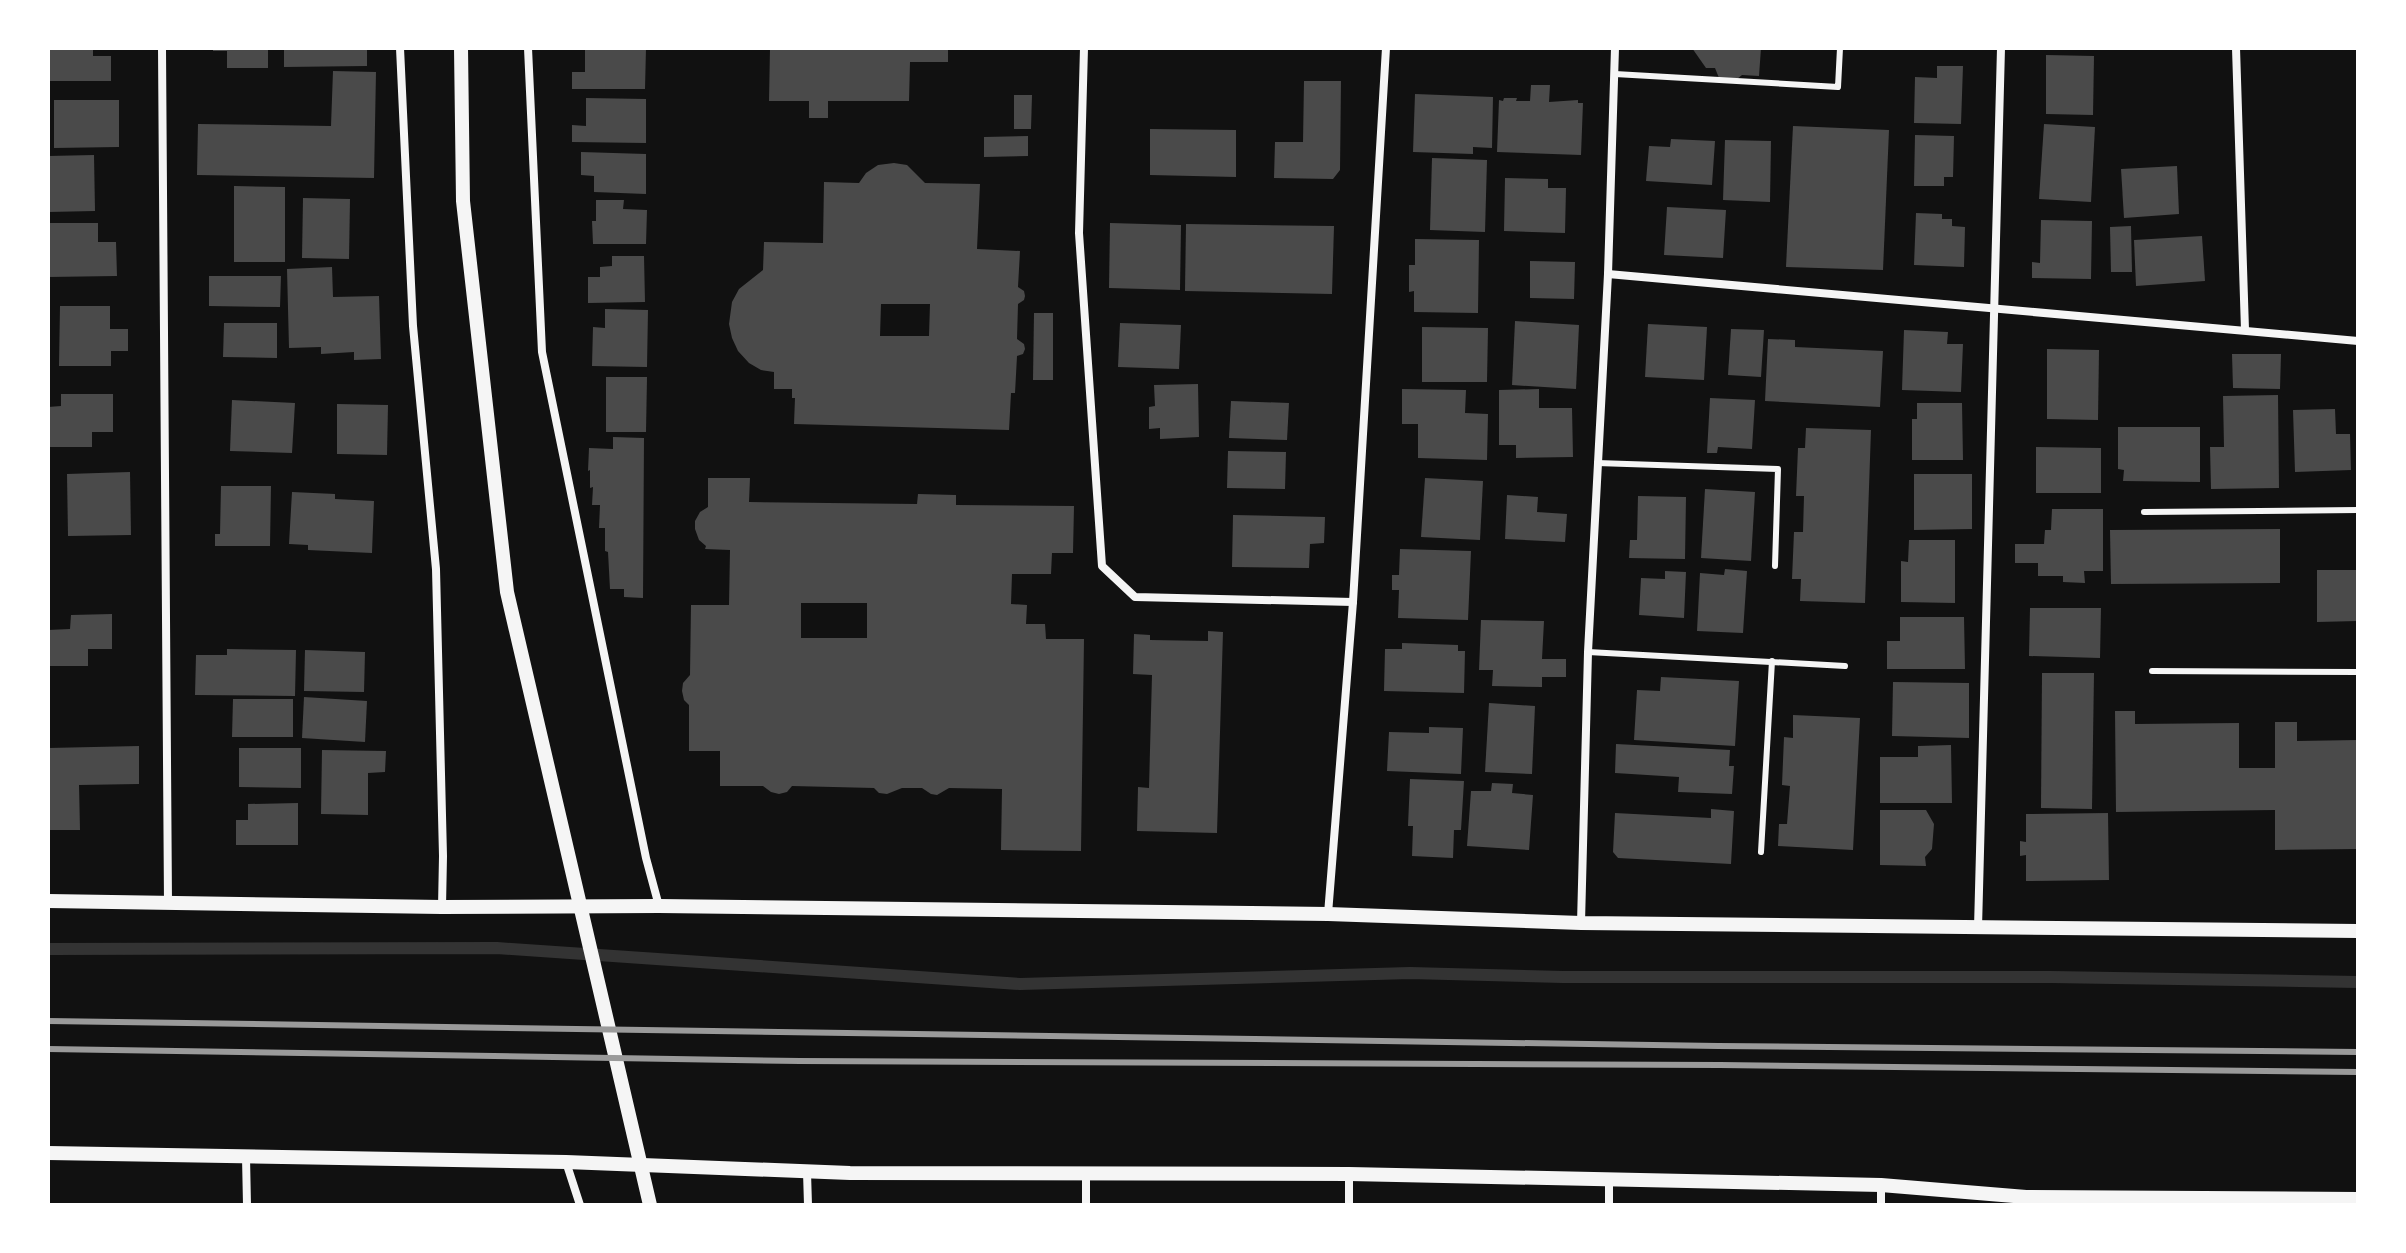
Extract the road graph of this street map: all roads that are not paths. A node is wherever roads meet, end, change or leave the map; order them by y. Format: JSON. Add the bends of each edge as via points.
{"nodes":[{"id":1,"x":162,"y":48,"type":"edge"},
{"id":2,"x":400,"y":48,"type":"edge"},
{"id":3,"x":461,"y":48,"type":"edge"},
{"id":4,"x":528,"y":48,"type":"edge"},
{"id":5,"x":1084,"y":48,"type":"edge"},
{"id":6,"x":1386,"y":48,"type":"edge"},
{"id":7,"x":1615,"y":48,"type":"edge"},
{"id":8,"x":1840,"y":48,"type":"edge"},
{"id":9,"x":2001,"y":48,"type":"edge"},
{"id":10,"x":2236,"y":48,"type":"edge"},
{"id":11,"x":1615,"y":74,"type":"junction"},
{"id":12,"x":1608,"y":274,"type":"junction"},
{"id":13,"x":1994,"y":307,"type":"junction"},
{"id":14,"x":2245,"y":330,"type":"junction"},
{"id":15,"x":2358,"y":341,"type":"edge"},
{"id":16,"x":1597,"y":463,"type":"junction"},
{"id":17,"x":2358,"y":510,"type":"edge"},
{"id":18,"x":2144,"y":512,"type":"dead end"},
{"id":19,"x":1775,"y":566,"type":"dead end"},
{"id":20,"x":1353,"y":602,"type":"junction"},
{"id":21,"x":1588,"y":652,"type":"junction"},
{"id":22,"x":1772,"y":661,"type":"junction"},
{"id":23,"x":1845,"y":666,"type":"dead end"},
{"id":24,"x":2152,"y":671,"type":"dead end"},
{"id":25,"x":2358,"y":672,"type":"edge"},
{"id":26,"x":1761,"y":852,"type":"dead end"},
{"id":27,"x":48,"y":901,"type":"edge"},
{"id":28,"x":168,"y":903,"type":"junction"},
{"id":29,"x":659,"y":906,"type":"junction"},
{"id":30,"x":442,"y":907,"type":"junction"},
{"id":31,"x":1328,"y":914,"type":"junction"},
{"id":32,"x":1581,"y":923,"type":"junction"},
{"id":33,"x":1978,"y":928,"type":"junction"},
{"id":34,"x":2358,"y":931,"type":"edge"},
{"id":35,"x":48,"y":1153,"type":"edge"},
{"id":36,"x":246,"y":1157,"type":"junction"},
{"id":37,"x":566,"y":1162,"type":"junction"},
{"id":38,"x":807,"y":1172,"type":"junction"},
{"id":39,"x":1086,"y":1173,"type":"junction"},
{"id":40,"x":1349,"y":1174,"type":"junction"},
{"id":41,"x":1609,"y":1180,"type":"junction"},
{"id":42,"x":1881,"y":1185,"type":"junction"},
{"id":43,"x":2358,"y":1199,"type":"edge"},
{"id":44,"x":2026,"y":1201,"type":"edge"},
{"id":45,"x":247,"y":1205,"type":"edge"},
{"id":46,"x":580,"y":1205,"type":"edge"},
{"id":47,"x":650,"y":1205,"type":"edge"},
{"id":48,"x":808,"y":1205,"type":"edge"},
{"id":49,"x":1086,"y":1205,"type":"edge"},
{"id":50,"x":1349,"y":1205,"type":"edge"},
{"id":51,"x":1609,"y":1205,"type":"edge"},
{"id":52,"x":1881,"y":1205,"type":"edge"}],
"edges":[{"from":1,"to":28,"type":"street"},
{"from":2,"to":30,"type":"street","via":[[413,326],[436,569]]},
{"from":3,"to":47,"type":"street","via":[[463,201],[507,592]]},
{"from":4,"to":29,"type":"street","via":[[542,352]]},
{"from":5,"to":20,"type":"street","via":[[1079,233],[1102,566],[1135,597]]},
{"from":6,"to":20,"type":"street"},
{"from":7,"to":11,"type":"street"},
{"from":8,"to":11,"type":"lane","via":[[1838,87]]},
{"from":9,"to":13,"type":"street"},
{"from":10,"to":14,"type":"street"},
{"from":11,"to":12,"type":"street"},
{"from":12,"to":13,"type":"street"},
{"from":12,"to":16,"type":"street"},
{"from":13,"to":14,"type":"street"},
{"from":13,"to":33,"type":"street"},
{"from":14,"to":15,"type":"street"},
{"from":16,"to":19,"type":"lane","via":[[1778,469]]},
{"from":16,"to":21,"type":"street"},
{"from":17,"to":18,"type":"lane"},
{"from":20,"to":31,"type":"street"},
{"from":21,"to":22,"type":"lane"},
{"from":21,"to":32,"type":"street"},
{"from":22,"to":23,"type":"lane"},
{"from":22,"to":26,"type":"lane"},
{"from":24,"to":25,"type":"lane"},
{"from":27,"to":28,"type":"street"},
{"from":28,"to":30,"type":"street"},
{"from":29,"to":30,"type":"street"},
{"from":29,"to":31,"type":"street"},
{"from":31,"to":32,"type":"street"},
{"from":32,"to":33,"type":"street"},
{"from":33,"to":34,"type":"street"},
{"from":35,"to":36,"type":"street"},
{"from":36,"to":37,"type":"street"},
{"from":36,"to":45,"type":"street"},
{"from":37,"to":38,"type":"street"},
{"from":37,"to":46,"type":"street"},
{"from":38,"to":39,"type":"street"},
{"from":38,"to":48,"type":"street"},
{"from":39,"to":40,"type":"street"},
{"from":39,"to":49,"type":"street"},
{"from":40,"to":41,"type":"street"},
{"from":40,"to":50,"type":"street"},
{"from":41,"to":42,"type":"street"},
{"from":41,"to":51,"type":"street"},
{"from":42,"to":44,"type":"street"},
{"from":42,"to":52,"type":"street"},
{"from":43,"to":44,"type":"street"}]}
